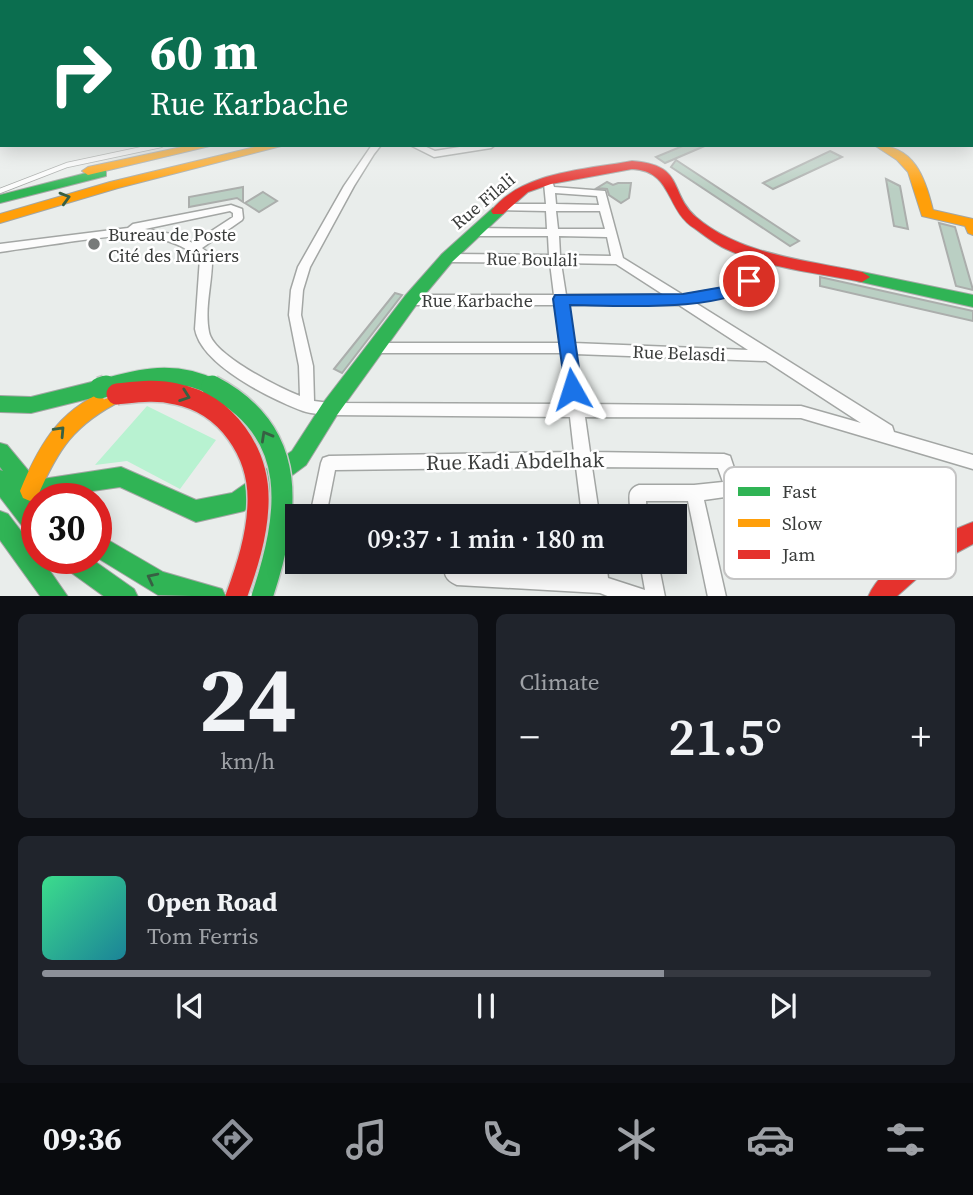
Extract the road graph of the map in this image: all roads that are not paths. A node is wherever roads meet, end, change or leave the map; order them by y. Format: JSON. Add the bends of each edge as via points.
{"nodes":[{"id":1,"x":152,"y":147,"type":"edge"},
{"id":2,"x":199,"y":147,"type":"edge"},
{"id":3,"x":225,"y":147,"type":"edge"},
{"id":4,"x":271,"y":147,"type":"edge"},
{"id":5,"x":375,"y":147,"type":"edge"},
{"id":6,"x":418,"y":147,"type":"edge"},
{"id":7,"x":478,"y":147,"type":"edge"},
{"id":8,"x":884,"y":147,"type":"edge"},
{"id":9,"x":549,"y":186,"type":"junction"},
{"id":10,"x":0,"y":192,"type":"edge"},
{"id":11,"x":0,"y":198,"type":"edge"},
{"id":12,"x":502,"y":208,"type":"junction"},
{"id":13,"x":550,"y":208,"type":"junction"},
{"id":14,"x":604,"y":208,"type":"junction"},
{"id":15,"x":0,"y":219,"type":"edge"},
{"id":16,"x":972,"y":225,"type":"edge"},
{"id":17,"x":123,"y":231,"type":"junction"},
{"id":18,"x":475,"y":232,"type":"junction"},
{"id":19,"x":552,"y":233,"type":"junction"},
{"id":20,"x":610,"y":233,"type":"junction"},
{"id":21,"x":195,"y":247,"type":"junction"},
{"id":22,"x":0,"y":248,"type":"edge"},
{"id":23,"x":447,"y":258,"type":"junction"},
{"id":24,"x":555,"y":259,"type":"junction"},
{"id":25,"x":618,"y":260,"type":"junction"},
{"id":26,"x":749,"y":281,"type":"dead end"},
{"id":27,"x":561,"y":299,"type":"junction"},
{"id":28,"x":411,"y":300,"type":"junction"},
{"id":29,"x":683,"y":300,"type":"junction"},
{"id":30,"x":973,"y":301,"type":"edge"},
{"id":31,"x":376,"y":348,"type":"junction"},
{"id":32,"x":568,"y":348,"type":"junction"},
{"id":33,"x":772,"y":356,"type":"junction"},
{"id":34,"x":0,"y":404,"type":"edge"},
{"id":35,"x":307,"y":406,"type":"junction"},
{"id":36,"x":330,"y":409,"type":"junction"},
{"id":37,"x":575,"y":410,"type":"junction"},
{"id":38,"x":897,"y":438,"type":"junction"},
{"id":39,"x":0,"y":452,"type":"edge"},
{"id":40,"x":583,"y":459,"type":"junction"},
{"id":41,"x":973,"y":462,"type":"edge"},
{"id":42,"x":726,"y":467,"type":"edge"},
{"id":43,"x":0,"y":480,"type":"edge"},
{"id":44,"x":102,"y":481,"type":"joint"},
{"id":45,"x":25,"y":483,"type":"edge"},
{"id":46,"x":39,"y":483,"type":"edge"},
{"id":47,"x":92,"y":483,"type":"edge"},
{"id":48,"x":724,"y":491,"type":"edge"},
{"id":49,"x":694,"y":494,"type":"junction"},
{"id":50,"x":320,"y":504,"type":"edge"},
{"id":51,"x":589,"y":504,"type":"edge"},
{"id":52,"x":638,"y":504,"type":"edge"},
{"id":53,"x":21,"y":507,"type":"edge"},
{"id":54,"x":0,"y":523,"type":"edge"},
{"id":55,"x":973,"y":533,"type":"edge"},
{"id":56,"x":956,"y":542,"type":"edge"},
{"id":57,"x":112,"y":554,"type":"edge"},
{"id":58,"x":93,"y":574,"type":"edge"},
{"id":59,"x":454,"y":574,"type":"edge"},
{"id":60,"x":599,"y":574,"type":"edge"},
{"id":61,"x":651,"y":574,"type":"edge"},
{"id":62,"x":898,"y":579,"type":"edge"},
{"id":63,"x":600,"y":584,"type":"junction"},
{"id":64,"x":55,"y":596,"type":"edge"},
{"id":65,"x":124,"y":596,"type":"edge"},
{"id":66,"x":210,"y":596,"type":"edge"},
{"id":67,"x":236,"y":596,"type":"edge"},
{"id":68,"x":262,"y":596,"type":"edge"},
{"id":69,"x":637,"y":596,"type":"edge"},
{"id":70,"x":656,"y":596,"type":"edge"},
{"id":71,"x":717,"y":596,"type":"edge"},
{"id":72,"x":881,"y":596,"type":"edge"}],
"edges":[{"from":1,"to":10,"type":"lane","via":[[67,165]]},
{"from":2,"to":10,"type":"main road"},
{"from":3,"to":11,"type":"main road"},
{"from":15,"to":4,"type":"main road","one_way":true,"via":[[114,185]]},
{"from":5,"to":35,"type":"street","via":[[304,267],[297,290],[295,315],[306,366]]},
{"from":6,"to":7,"type":"street","via":[[434,154]]},
{"from":8,"to":16,"type":"main road","via":[[918,170],[927,213]]},
{"from":9,"to":12,"type":"main road","name":"Rue Filali","via":[[523,189]]},
{"from":9,"to":13,"type":"street"},
{"from":9,"to":14,"type":"street","via":[[598,191]]},
{"from":9,"to":30,"type":"main road","name":"Rue Filali","via":[[632,165],[647,166],[668,179],[691,220],[730,244],[760,255]]},
{"from":12,"to":13,"type":"street"},
{"from":12,"to":18,"type":"main road","name":"Rue Filali"},
{"from":13,"to":14,"type":"street"},
{"from":13,"to":19,"type":"street"},
{"from":14,"to":20,"type":"street"},
{"from":17,"to":21,"type":"street","via":[[141,231]]},
{"from":17,"to":21,"type":"street","via":[[217,210],[238,211],[237,218]]},
{"from":17,"to":22,"type":"street"},
{"from":18,"to":19,"type":"street"},
{"from":18,"to":23,"type":"main road","name":"Rue Filali"},
{"from":19,"to":20,"type":"street"},
{"from":19,"to":24,"type":"street"},
{"from":20,"to":25,"type":"street"},
{"from":21,"to":35,"type":"street","via":[[206,256],[202,334],[209,350]]},
{"from":23,"to":24,"type":"street","name":"Rue Boulali"},
{"from":23,"to":28,"type":"main road","name":"Rue Filali"},
{"from":24,"to":25,"type":"street","name":"Rue Boulali"},
{"from":24,"to":27,"type":"street"},
{"from":25,"to":29,"type":"street"},
{"from":26,"to":29,"type":"street","name":"Rue Karbache","via":[[726,292]]},
{"from":27,"to":28,"type":"street","name":"Rue Karbache"},
{"from":27,"to":29,"type":"street","name":"Rue Karbache"},
{"from":27,"to":32,"type":"street"},
{"from":28,"to":31,"type":"main road","name":"Rue Filali"},
{"from":29,"to":33,"type":"street"},
{"from":31,"to":32,"type":"street","name":"Rue Belasdi"},
{"from":31,"to":36,"type":"main road","name":"Rue Filali"},
{"from":32,"to":33,"type":"street","name":"Rue Belasdi"},
{"from":32,"to":37,"type":"street"},
{"from":33,"to":38,"type":"street"},
{"from":68,"to":34,"type":"main road","one_way":true,"bridge":true,"via":[[277,553],[283,502],[280,466],[267,437],[237,401],[188,377],[152,376],[44,402]]},
{"from":35,"to":36,"type":"street"},
{"from":36,"to":37,"type":"street"},
{"from":36,"to":44,"type":"main road","name":"Rue Filali","via":[[299,458],[236,503],[196,510],[121,477]]},
{"from":37,"to":38,"type":"street","via":[[801,412]]},
{"from":37,"to":40,"type":"street"},
{"from":38,"to":41,"type":"street"},
{"from":39,"to":45,"type":"main road"},
{"from":40,"to":42,"type":"street","name":"Rue Kadi Abdelhak","via":[[724,461]]},
{"from":40,"to":50,"type":"street","name":"Rue Kadi Abdelhak","via":[[329,463]]},
{"from":40,"to":51,"type":"street"},
{"from":43,"to":53,"type":"main road"},
{"from":44,"to":47,"type":"main road","name":"Rue Filali"},
{"from":46,"to":67,"type":"main road","one_way":true,"bridge":true,"via":[[52,440],[91,404],[117,394],[146,391],[177,392],[202,402],[225,417],[242,437],[256,467],[260,507],[254,546]]},
{"from":48,"to":49,"type":"street"},
{"from":49,"to":52,"type":"street","via":[[639,493]]},
{"from":49,"to":71,"type":"street"},
{"from":54,"to":64,"type":"main road"},
{"from":55,"to":56,"type":"main road"},
{"from":66,"to":57,"type":"main road","one_way":true,"via":[[158,583]]},
{"from":58,"to":65,"type":"main road"},
{"from":59,"to":63,"type":"street"},
{"from":60,"to":63,"type":"street"},
{"from":61,"to":70,"type":"street"},
{"from":62,"to":72,"type":"main road"},
{"from":63,"to":69,"type":"street"}]}
